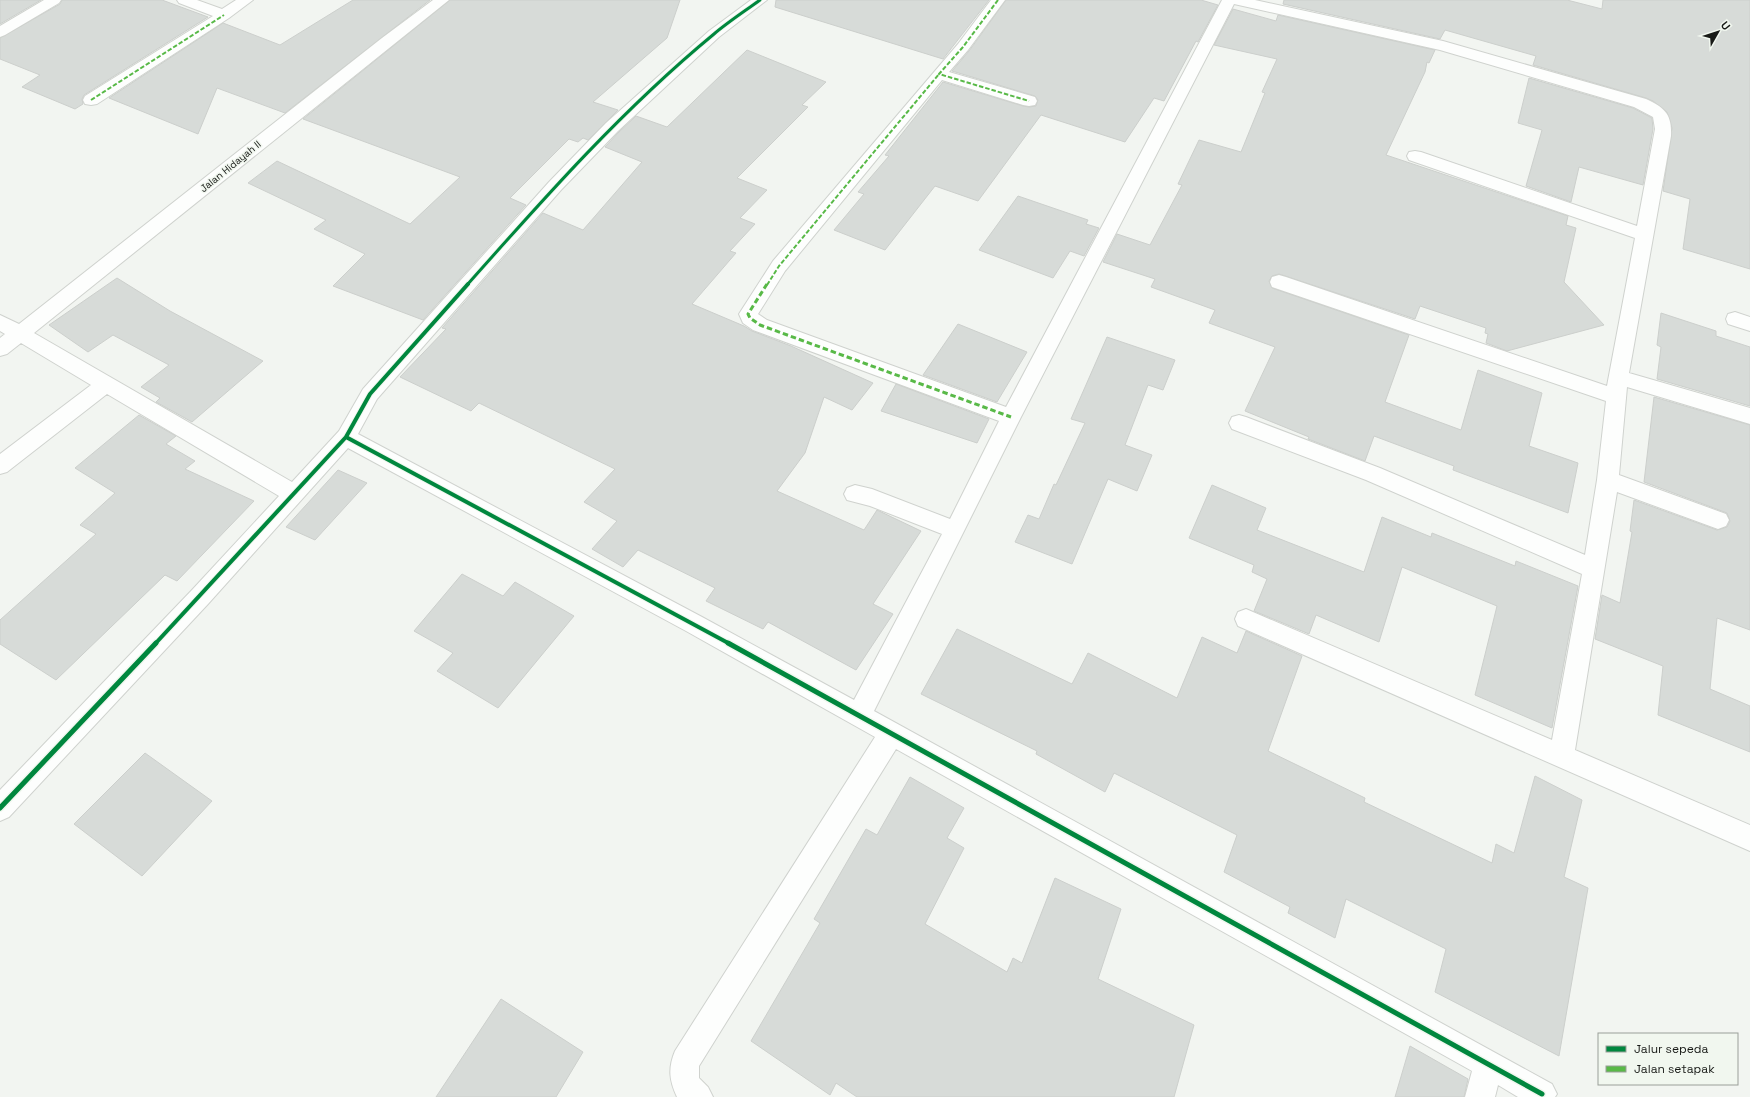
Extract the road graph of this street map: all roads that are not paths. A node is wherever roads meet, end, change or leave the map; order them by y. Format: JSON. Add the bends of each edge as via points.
{"nodes":[{"id":1,"x":54,"y":0,"type":"edge"},
{"id":2,"x":184,"y":0,"type":"edge"},
{"id":3,"x":246,"y":0,"type":"edge"},
{"id":4,"x":442,"y":0,"type":"edge"},
{"id":5,"x":760,"y":0,"type":"edge"},
{"id":6,"x":998,"y":0,"type":"edge"},
{"id":7,"x":1229,"y":0,"type":"edge"},
{"id":8,"x":1235,"y":0,"type":"edge"},
{"id":9,"x":224,"y":15,"type":"junction"},
{"id":10,"x":0,"y":32,"type":"edge"},
{"id":11,"x":939,"y":74,"type":"junction"},
{"id":12,"x":91,"y":100,"type":"dead end"},
{"id":13,"x":1029,"y":101,"type":"dead end"},
{"id":14,"x":1415,"y":156,"type":"dead end"},
{"id":15,"x":1644,"y":235,"type":"junction"},
{"id":16,"x":1279,"y":282,"type":"dead end"},
{"id":17,"x":0,"y":322,"type":"edge"},
{"id":18,"x":20,"y":334,"type":"junction"},
{"id":19,"x":0,"y":349,"type":"edge"},
{"id":20,"x":106,"y":384,"type":"junction"},
{"id":21,"x":1617,"y":386,"type":"junction"},
{"id":22,"x":1750,"y":416,"type":"edge"},
{"id":23,"x":1011,"y":417,"type":"junction"},
{"id":24,"x":1239,"y":423,"type":"dead end"},
{"id":25,"x":346,"y":437,"type":"junction"},
{"id":26,"x":0,"y":466,"type":"edge"},
{"id":27,"x":1608,"y":480,"type":"junction"},
{"id":28,"x":294,"y":494,"type":"junction"},
{"id":29,"x":855,"y":494,"type":"dead end"},
{"id":30,"x":1718,"y":520,"type":"dead end"},
{"id":31,"x":955,"y":530,"type":"junction"},
{"id":32,"x":1594,"y":569,"type":"junction"},
{"id":33,"x":1246,"y":619,"type":"dead end"},
{"id":34,"x":859,"y":716,"type":"junction"},
{"id":35,"x":892,"y":734,"type":"junction"},
{"id":36,"x":1562,"y":756,"type":"junction"},
{"id":37,"x":0,"y":808,"type":"edge"},
{"id":38,"x":1750,"y":838,"type":"edge"},
{"id":39,"x":1489,"y":1064,"type":"junction"},
{"id":40,"x":1542,"y":1094,"type":"dead end"},
{"id":41,"x":698,"y":1097,"type":"edge"},
{"id":42,"x":1480,"y":1097,"type":"edge"}],
"edges":[{"from":1,"to":10,"type":"street"},
{"from":2,"to":9,"type":"street"},
{"from":3,"to":9,"type":"street"},
{"from":4,"to":18,"type":"street","name":"Jalan Hidayah II"},
{"from":5,"to":25,"type":"street","via":[[714,34],[612,127],[560,181],[370,394]]},
{"from":6,"to":11,"type":"street"},
{"from":7,"to":23,"type":"street"},
{"from":8,"to":15,"type":"street","via":[[1443,46],[1580,84],[1659,112],[1664,120],[1663,136]]},
{"from":9,"to":12,"type":"street"},
{"from":11,"to":13,"type":"street"},
{"from":11,"to":23,"type":"street","via":[[778,266],[748,314],[760,325]]},
{"from":14,"to":15,"type":"street"},
{"from":15,"to":21,"type":"street"},
{"from":16,"to":21,"type":"street","via":[[1417,330]]},
{"from":17,"to":18,"type":"street"},
{"from":18,"to":19,"type":"street","name":"Jalan Hidayah II"},
{"from":18,"to":20,"type":"street"},
{"from":20,"to":26,"type":"street"},
{"from":20,"to":28,"type":"street"},
{"from":21,"to":22,"type":"street"},
{"from":21,"to":27,"type":"street"},
{"from":23,"to":31,"type":"street"},
{"from":24,"to":32,"type":"street","via":[[1373,474]]},
{"from":25,"to":28,"type":"street"},
{"from":25,"to":34,"type":"street","via":[[687,620]]},
{"from":27,"to":30,"type":"street"},
{"from":27,"to":32,"type":"street"},
{"from":28,"to":37,"type":"street"},
{"from":29,"to":31,"type":"street"},
{"from":31,"to":34,"type":"street"},
{"from":32,"to":36,"type":"street"},
{"from":33,"to":36,"type":"street"},
{"from":34,"to":35,"type":"street"},
{"from":35,"to":39,"type":"street"},
{"from":35,"to":41,"type":"street","via":[[685,1061],[684,1080],[692,1094]]},
{"from":36,"to":38,"type":"street"},
{"from":39,"to":40,"type":"street"},
{"from":39,"to":42,"type":"street"}]}
